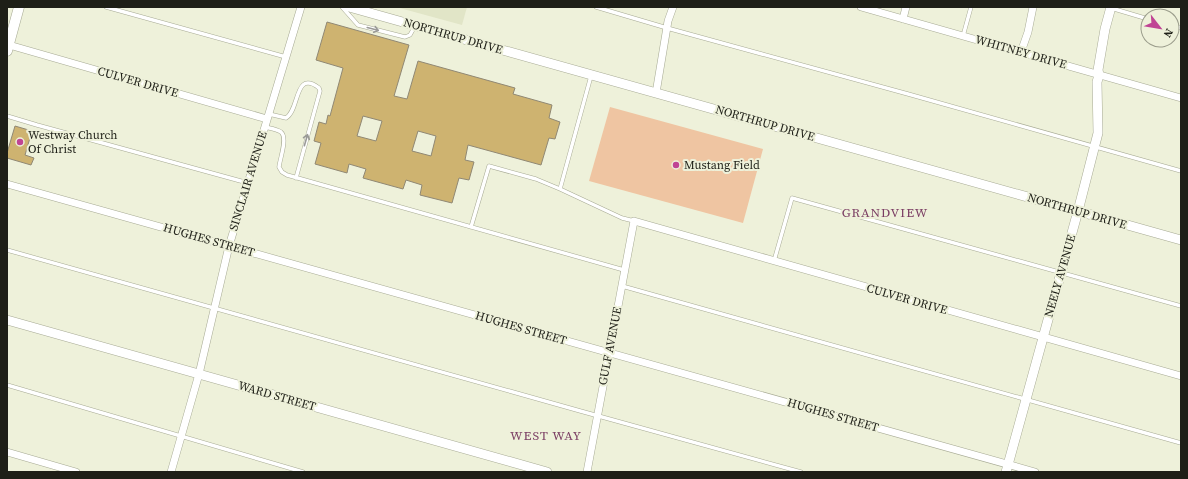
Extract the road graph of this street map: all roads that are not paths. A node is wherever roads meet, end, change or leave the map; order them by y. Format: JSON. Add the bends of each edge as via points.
{"nodes":[{"id":1,"x":19,"y":7,"type":"edge"},
{"id":2,"x":106,"y":7,"type":"edge"},
{"id":3,"x":301,"y":7,"type":"edge"},
{"id":4,"x":342,"y":7,"type":"edge"},
{"id":5,"x":349,"y":7,"type":"edge"},
{"id":6,"x":596,"y":7,"type":"edge"},
{"id":7,"x":673,"y":7,"type":"edge"},
{"id":8,"x":861,"y":7,"type":"edge"},
{"id":9,"x":906,"y":7,"type":"edge"},
{"id":10,"x":971,"y":7,"type":"edge"},
{"id":11,"x":1033,"y":7,"type":"edge"},
{"id":12,"x":1110,"y":7,"type":"edge"},
{"id":13,"x":1140,"y":16,"type":"edge"},
{"id":14,"x":903,"y":19,"type":"junction"},
{"id":15,"x":415,"y":25,"type":"junction"},
{"id":16,"x":667,"y":28,"type":"junction"},
{"id":17,"x":963,"y":36,"type":"junction"},
{"id":18,"x":8,"y":48,"type":"edge"},
{"id":19,"x":1021,"y":52,"type":"junction"},
{"id":20,"x":286,"y":57,"type":"junction"},
{"id":21,"x":591,"y":75,"type":"junction"},
{"id":22,"x":1099,"y":75,"type":"junction"},
{"id":23,"x":656,"y":93,"type":"junction"},
{"id":24,"x":1181,"y":98,"type":"edge"},
{"id":25,"x":7,"y":116,"type":"edge"},
{"id":26,"x":268,"y":117,"type":"junction"},
{"id":27,"x":265,"y":126,"type":"junction"},
{"id":28,"x":1095,"y":147,"type":"junction"},
{"id":29,"x":1181,"y":172,"type":"edge"},
{"id":30,"x":296,"y":178,"type":"junction"},
{"id":31,"x":248,"y":183,"type":"junction"},
{"id":32,"x":7,"y":184,"type":"edge"},
{"id":33,"x":560,"y":189,"type":"junction"},
{"id":34,"x":1078,"y":211,"type":"junction"},
{"id":35,"x":634,"y":221,"type":"junction"},
{"id":36,"x":472,"y":227,"type":"junction"},
{"id":37,"x":1181,"y":240,"type":"edge"},
{"id":38,"x":229,"y":246,"type":"junction"},
{"id":39,"x":7,"y":250,"type":"edge"},
{"id":40,"x":774,"y":261,"type":"junction"},
{"id":41,"x":624,"y":270,"type":"junction"},
{"id":42,"x":1061,"y":272,"type":"junction"},
{"id":43,"x":621,"y":286,"type":"junction"},
{"id":44,"x":1181,"y":306,"type":"edge"},
{"id":45,"x":214,"y":309,"type":"junction"},
{"id":46,"x":7,"y":320,"type":"edge"},
{"id":47,"x":1043,"y":337,"type":"junction"},
{"id":48,"x":609,"y":352,"type":"junction"},
{"id":49,"x":199,"y":374,"type":"junction"},
{"id":50,"x":1181,"y":376,"type":"edge"},
{"id":51,"x":7,"y":385,"type":"edge"},
{"id":52,"x":1026,"y":400,"type":"junction"},
{"id":53,"x":597,"y":416,"type":"junction"},
{"id":54,"x":181,"y":436,"type":"junction"},
{"id":55,"x":1181,"y":443,"type":"edge"},
{"id":56,"x":7,"y":452,"type":"edge"},
{"id":57,"x":1007,"y":468,"type":"edge"},
{"id":58,"x":76,"y":472,"type":"edge"},
{"id":59,"x":171,"y":472,"type":"edge"},
{"id":60,"x":303,"y":472,"type":"edge"},
{"id":61,"x":547,"y":472,"type":"edge"},
{"id":62,"x":587,"y":472,"type":"edge"},
{"id":63,"x":801,"y":472,"type":"edge"},
{"id":64,"x":1035,"y":472,"type":"edge"}],
"edges":[{"from":1,"to":18,"type":"main road"},
{"from":2,"to":20,"type":"lane"},
{"from":3,"to":20,"type":"street","name":"SINCLAIR AVENUE"},
{"from":4,"to":15,"type":"lane","one_way":true,"via":[[358,25],[405,37],[410,35]]},
{"from":5,"to":15,"type":"street","name":"NORTHRUP DRIVE"},
{"from":6,"to":16,"type":"lane"},
{"from":7,"to":16,"type":"street"},
{"from":8,"to":14,"type":"street","name":"WHITNEY DRIVE"},
{"from":9,"to":14,"type":"street"},
{"from":10,"to":17,"type":"lane"},
{"from":11,"to":19,"type":"street"},
{"from":12,"to":13,"type":"lane"},
{"from":12,"to":22,"type":"street","name":"NEELY AVENUE","via":[[1102,43]]},
{"from":14,"to":17,"type":"street","name":"WHITNEY DRIVE"},
{"from":15,"to":21,"type":"street","name":"NORTHRUP DRIVE"},
{"from":16,"to":23,"type":"street"},
{"from":16,"to":28,"type":"lane"},
{"from":17,"to":19,"type":"street","name":"WHITNEY DRIVE"},
{"from":18,"to":26,"type":"street","name":"CULVER DRIVE"},
{"from":19,"to":22,"type":"street","name":"WHITNEY DRIVE"},
{"from":20,"to":26,"type":"street","name":"SINCLAIR AVENUE"},
{"from":21,"to":23,"type":"street","name":"NORTHRUP DRIVE"},
{"from":21,"to":33,"type":"lane"},
{"from":22,"to":24,"type":"street","name":"WHITNEY DRIVE"},
{"from":22,"to":28,"type":"street","name":"NEELY AVENUE","via":[[1098,133]]},
{"from":23,"to":34,"type":"street","name":"NORTHRUP DRIVE"},
{"from":25,"to":31,"type":"lane"},
{"from":26,"to":27,"type":"street","name":"SINCLAIR AVENUE"},
{"from":30,"to":26,"type":"lane","one_way":true,"via":[[319,88],[311,84],[302,85],[291,115],[286,118]]},
{"from":27,"to":30,"type":"lane","via":[[283,135],[284,145],[279,167],[282,172]]},
{"from":27,"to":31,"type":"street","name":"SINCLAIR AVENUE"},
{"from":28,"to":29,"type":"lane"},
{"from":28,"to":34,"type":"street","name":"NEELY AVENUE"},
{"from":30,"to":36,"type":"lane"},
{"from":31,"to":38,"type":"street","name":"SINCLAIR AVENUE"},
{"from":32,"to":38,"type":"street","name":"HUGHES STREET"},
{"from":33,"to":35,"type":"lane","via":[[622,218]]},
{"from":33,"to":36,"type":"lane","via":[[536,179],[489,166]]},
{"from":34,"to":37,"type":"street","name":"NORTHRUP DRIVE"},
{"from":34,"to":42,"type":"street","name":"NEELY AVENUE"},
{"from":35,"to":40,"type":"street","name":"CULVER DRIVE"},
{"from":35,"to":41,"type":"street","name":"GULF AVENUE"},
{"from":36,"to":41,"type":"lane"},
{"from":38,"to":45,"type":"street","name":"SINCLAIR AVENUE"},
{"from":38,"to":48,"type":"street","name":"HUGHES STREET"},
{"from":39,"to":45,"type":"lane"},
{"from":40,"to":42,"type":"lane","via":[[792,198]]},
{"from":40,"to":47,"type":"street","name":"CULVER DRIVE"},
{"from":41,"to":43,"type":"street","name":"GULF AVENUE"},
{"from":42,"to":44,"type":"lane"},
{"from":42,"to":47,"type":"street","name":"NEELY AVENUE"},
{"from":43,"to":48,"type":"street","name":"GULF AVENUE"},
{"from":43,"to":52,"type":"lane"},
{"from":45,"to":49,"type":"street","name":"SINCLAIR AVENUE"},
{"from":45,"to":53,"type":"lane"},
{"from":46,"to":49,"type":"street","name":"WARD STREET"},
{"from":47,"to":50,"type":"street","name":"CULVER DRIVE"},
{"from":47,"to":52,"type":"street","name":"NEELY AVENUE"},
{"from":48,"to":53,"type":"street","name":"GULF AVENUE"},
{"from":48,"to":57,"type":"street","name":"HUGHES STREET"},
{"from":49,"to":54,"type":"street","name":"SINCLAIR AVENUE"},
{"from":49,"to":61,"type":"street","name":"WARD STREET"},
{"from":51,"to":54,"type":"lane"},
{"from":52,"to":55,"type":"lane"},
{"from":52,"to":57,"type":"street","name":"NEELY AVENUE"},
{"from":53,"to":62,"type":"street","name":"GULF AVENUE"},
{"from":53,"to":63,"type":"lane"},
{"from":54,"to":59,"type":"street","name":"SINCLAIR AVENUE"},
{"from":54,"to":60,"type":"lane"},
{"from":56,"to":58,"type":"street"},
{"from":57,"to":64,"type":"street","name":"HUGHES STREET"}]}
